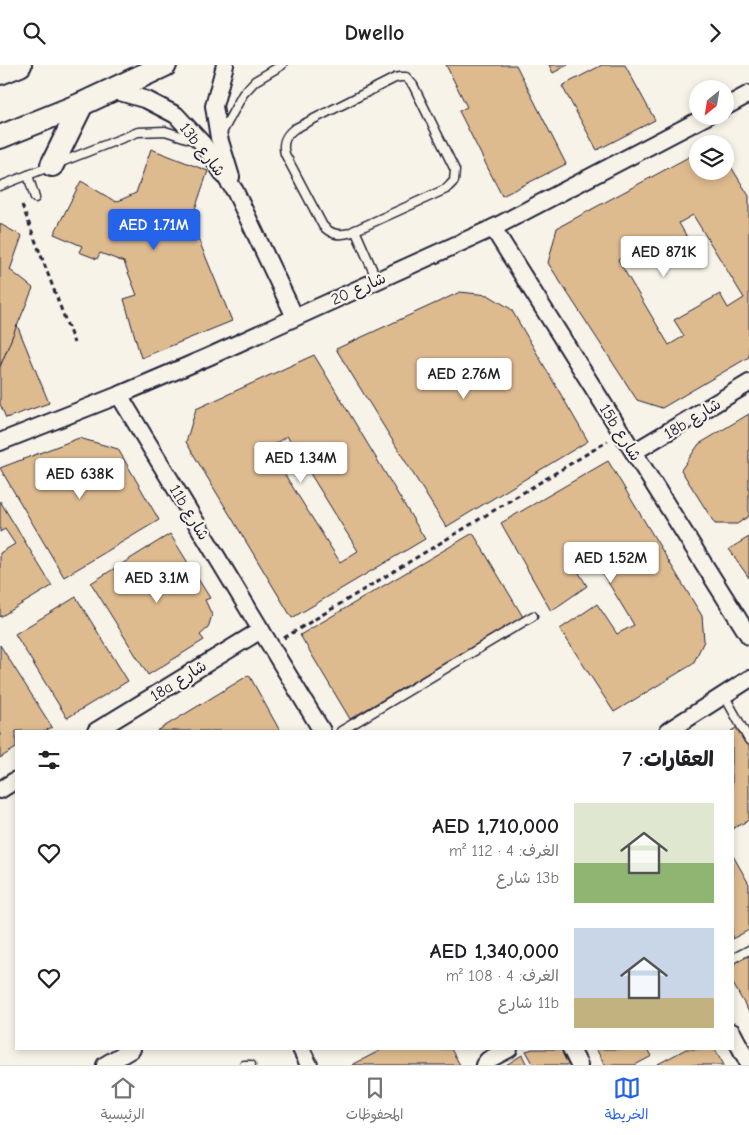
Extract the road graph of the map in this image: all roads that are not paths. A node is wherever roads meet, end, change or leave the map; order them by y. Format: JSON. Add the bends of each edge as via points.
{"nodes":[{"id":1,"x":20,"y":65,"type":"edge"},
{"id":2,"x":165,"y":65,"type":"edge"},
{"id":3,"x":226,"y":65,"type":"edge"},
{"id":4,"x":282,"y":65,"type":"edge"},
{"id":5,"x":0,"y":73,"type":"edge"},
{"id":6,"x":113,"y":89,"type":"junction"},
{"id":7,"x":749,"y":94,"type":"edge"},
{"id":8,"x":734,"y":102,"type":"edge"},
{"id":9,"x":82,"y":104,"type":"junction"},
{"id":10,"x":690,"y":125,"type":"edge"},
{"id":11,"x":0,"y":137,"type":"edge"},
{"id":12,"x":219,"y":138,"type":"junction"},
{"id":13,"x":203,"y":143,"type":"junction"},
{"id":14,"x":52,"y":165,"type":"junction"},
{"id":15,"x":28,"y":175,"type":"junction"},
{"id":16,"x":0,"y":186,"type":"edge"},
{"id":17,"x":235,"y":191,"type":"junction"},
{"id":18,"x":35,"y":198,"type":"dead end"},
{"id":19,"x":493,"y":228,"type":"junction"},
{"id":20,"x":355,"y":230,"type":"junction"},
{"id":21,"x":377,"y":280,"type":"junction"},
{"id":22,"x":295,"y":317,"type":"junction"},
{"id":23,"x":749,"y":383,"type":"edge"},
{"id":24,"x":119,"y":395,"type":"junction"},
{"id":25,"x":0,"y":442,"type":"edge"},
{"id":26,"x":634,"y":452,"type":"junction"},
{"id":27,"x":533,"y":616,"type":"dead end"},
{"id":28,"x":261,"y":629,"type":"junction"},
{"id":29,"x":749,"y":636,"type":"edge"},
{"id":30,"x":749,"y":679,"type":"edge"},
{"id":31,"x":724,"y":695,"type":"junction"},
{"id":32,"x":98,"y":730,"type":"edge"},
{"id":33,"x":321,"y":730,"type":"edge"},
{"id":34,"x":343,"y":730,"type":"edge"},
{"id":35,"x":670,"y":730,"type":"edge"},
{"id":36,"x":749,"y":740,"type":"edge"},
{"id":37,"x":15,"y":781,"type":"edge"},
{"id":38,"x":0,"y":790,"type":"edge"},
{"id":39,"x":749,"y":950,"type":"edge"},
{"id":40,"x":734,"y":958,"type":"edge"},
{"id":41,"x":734,"y":1036,"type":"edge"},
{"id":42,"x":130,"y":1050,"type":"edge"},
{"id":43,"x":302,"y":1050,"type":"edge"},
{"id":44,"x":507,"y":1050,"type":"edge"},
{"id":45,"x":572,"y":1050,"type":"edge"},
{"id":46,"x":749,"y":1064,"type":"edge"},
{"id":47,"x":105,"y":1065,"type":"edge"},
{"id":48,"x":244,"y":1065,"type":"edge"},
{"id":49,"x":251,"y":1065,"type":"edge"},
{"id":50,"x":309,"y":1065,"type":"edge"},
{"id":51,"x":484,"y":1065,"type":"edge"},
{"id":52,"x":579,"y":1065,"type":"edge"}],
"edges":[{"from":1,"to":5,"type":"main road"},
{"from":2,"to":6,"type":"main road"},
{"from":3,"to":12,"type":"street","name":"13b شارع","via":[[214,106]]},
{"from":4,"to":12,"type":"lane","via":[[255,81],[243,94]]},
{"from":6,"to":9,"type":"main road"},
{"from":6,"to":13,"type":"street","name":"13b شارع","via":[[147,100],[176,115]]},
{"from":7,"to":8,"type":"street"},
{"from":9,"to":11,"type":"main road"},
{"from":9,"to":14,"type":"main road"},
{"from":10,"to":19,"type":"street","name":"شارع 20"},
{"from":12,"to":17,"type":"street","name":"13b شارع"},
{"from":13,"to":14,"type":"lane","via":[[164,131],[138,131]]},
{"from":13,"to":17,"type":"street","name":"13b شارع"},
{"from":14,"to":15,"type":"lane"},
{"from":15,"to":16,"type":"lane"},
{"from":15,"to":18,"type":"lane"},
{"from":17,"to":22,"type":"street","name":"13b شارع"},
{"from":19,"to":21,"type":"street","name":"شارع 20"},
{"from":19,"to":26,"type":"street","name":"15b شارع"},
{"from":20,"to":20,"type":"lane","via":[[446,189],[454,181],[454,170],[413,85],[406,77],[395,77],[294,129],[284,143],[284,154],[323,226],[338,235]]},
{"from":20,"to":21,"type":"lane"},
{"from":21,"to":22,"type":"street","name":"شارع 20"},
{"from":22,"to":24,"type":"street","name":"شارع 20"},
{"from":23,"to":26,"type":"street","name":"18b شارع"},
{"from":24,"to":25,"type":"street","name":"شارع 20"},
{"from":24,"to":28,"type":"street","name":"11b شارع"},
{"from":26,"to":29,"type":"street","name":"15b شارع"},
{"from":27,"to":34,"type":"lane"},
{"from":28,"to":32,"type":"street","name":"18a شارع"},
{"from":28,"to":33,"type":"street","name":"11b شارع"},
{"from":30,"to":31,"type":"street"},
{"from":31,"to":35,"type":"street"},
{"from":31,"to":36,"type":"lane"},
{"from":37,"to":38,"type":"street"},
{"from":39,"to":40,"type":"lane"},
{"from":41,"to":46,"type":"street"},
{"from":42,"to":47,"type":"street"},
{"from":43,"to":50,"type":"street"},
{"from":44,"to":51,"type":"street"},
{"from":45,"to":52,"type":"street"},
{"from":48,"to":49,"type":"lane"}]}
